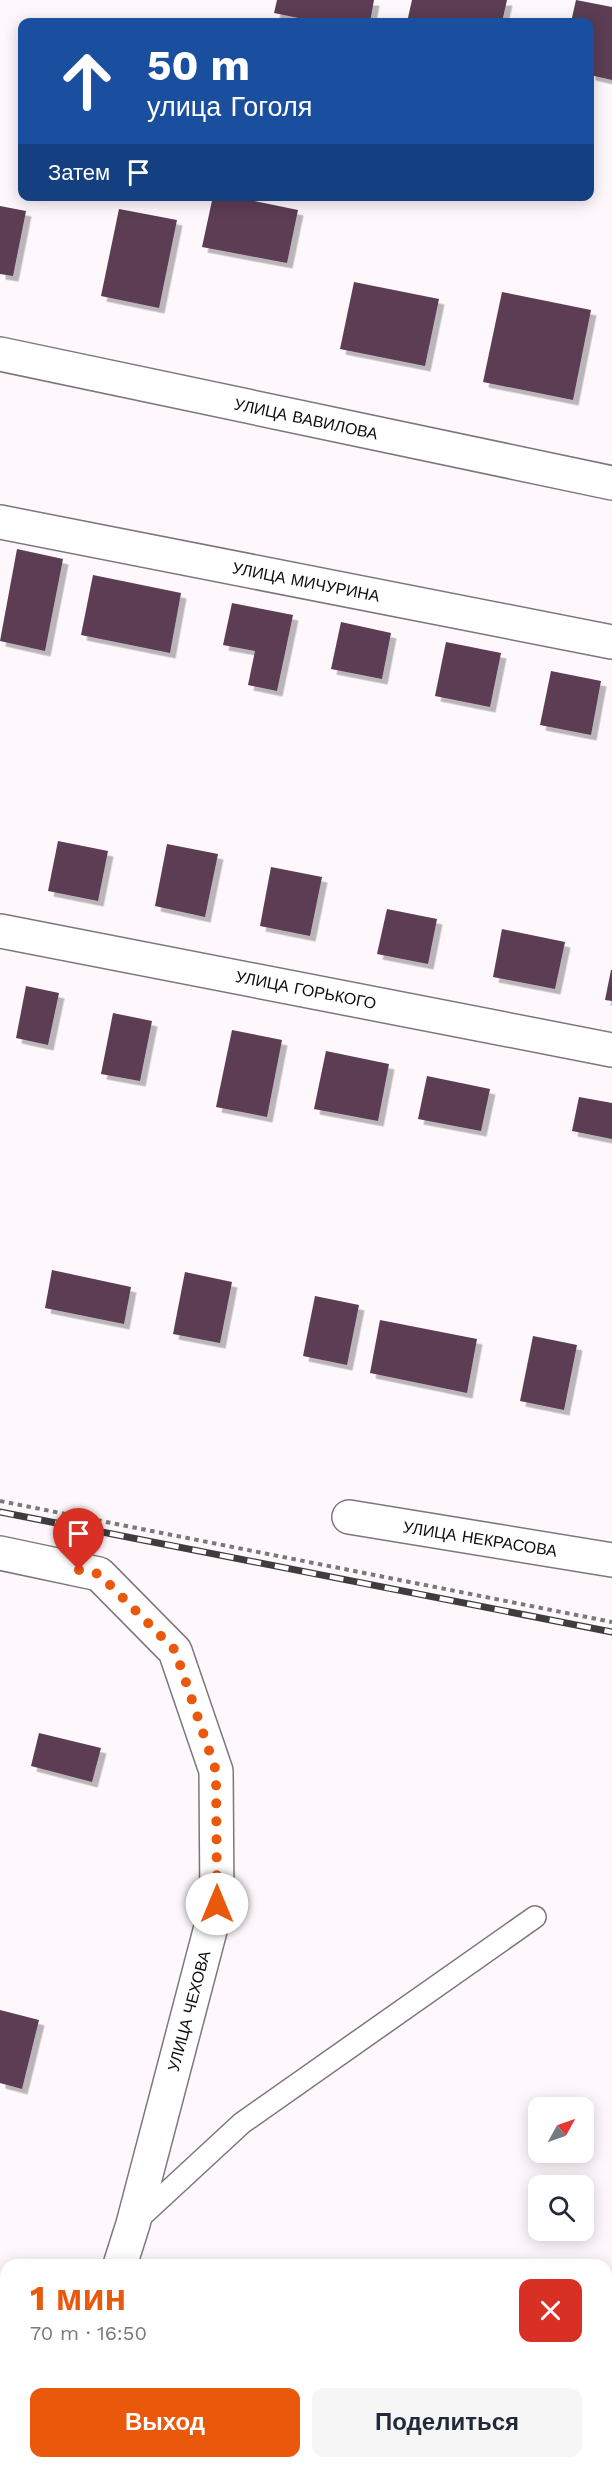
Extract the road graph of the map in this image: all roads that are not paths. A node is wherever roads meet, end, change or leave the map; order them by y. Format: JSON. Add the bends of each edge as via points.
{"nodes":[{"id":1,"x":0,"y":354,"type":"edge"},
{"id":2,"x":612,"y":483,"type":"edge"},
{"id":3,"x":0,"y":522,"type":"edge"},
{"id":4,"x":612,"y":642,"type":"edge"},
{"id":5,"x":0,"y":931,"type":"edge"},
{"id":6,"x":612,"y":1050,"type":"edge"},
{"id":7,"x":349,"y":1517,"type":"dead end"},
{"id":8,"x":0,"y":1553,"type":"edge"},
{"id":9,"x":612,"y":1560,"type":"edge"},
{"id":10,"x":536,"y":1917,"type":"dead end"},
{"id":11,"x":133,"y":2224,"type":"junction"},
{"id":12,"x":122,"y":2259,"type":"edge"}],
"edges":[{"from":1,"to":2,"type":"street","name":"УЛИЦА ВАВИЛОВА"},
{"from":3,"to":4,"type":"street","name":"УЛИЦА МИЧУРИНА"},
{"from":5,"to":6,"type":"street","name":"УЛИЦА ГОРЬКОГО"},
{"from":7,"to":9,"type":"street","name":"УЛИЦА НЕКРАСОВА"},
{"from":8,"to":11,"type":"street","name":"УЛИЦА ЧЕХОВА","via":[[99,1574],[175,1650],[216,1771],[217,1904]]},
{"from":10,"to":11,"type":"lane","via":[[242,2122]]},
{"from":11,"to":12,"type":"street","name":"УЛИЦА ЧЕХОВА"}]}
